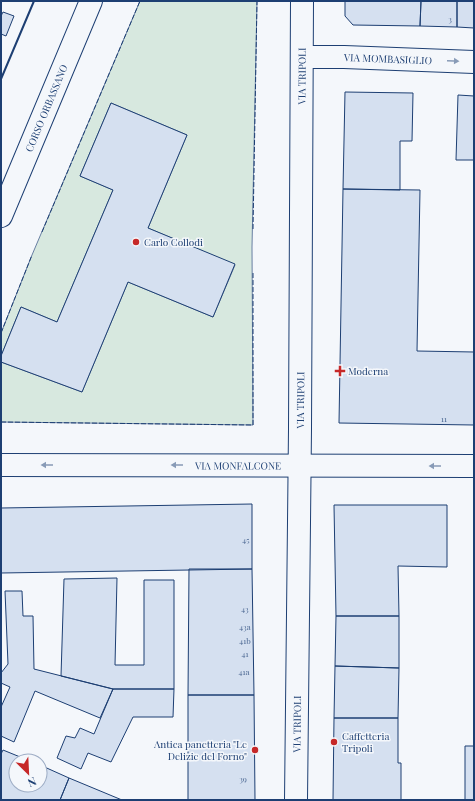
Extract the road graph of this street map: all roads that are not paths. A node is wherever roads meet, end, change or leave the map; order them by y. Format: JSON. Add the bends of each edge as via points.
{"nodes":[{"id":1,"x":91,"y":1,"type":"edge"},
{"id":2,"x":302,"y":1,"type":"edge"},
{"id":3,"x":302,"y":57,"type":"junction"},
{"id":4,"x":474,"y":62,"type":"edge"},
{"id":5,"x":1,"y":216,"type":"edge"},
{"id":6,"x":1,"y":465,"type":"edge"},
{"id":7,"x":300,"y":466,"type":"junction"},
{"id":8,"x":474,"y":466,"type":"edge"},
{"id":9,"x":296,"y":800,"type":"edge"}],
"edges":[{"from":1,"to":5,"type":"street","name":"CORSO ORBASSANO"},
{"from":2,"to":3,"type":"street","name":"VIA TRIPOLI"},
{"from":3,"to":4,"type":"street","name":"VIA MOMBASIGLIO","one_way":true},
{"from":3,"to":7,"type":"street","name":"VIA TRIPOLI"},
{"from":7,"to":6,"type":"street","name":"VIA MONFALCONE","one_way":true},
{"from":8,"to":7,"type":"street","name":"VIA MONFALCONE","one_way":true},
{"from":7,"to":9,"type":"street","name":"VIA TRIPOLI"}]}
